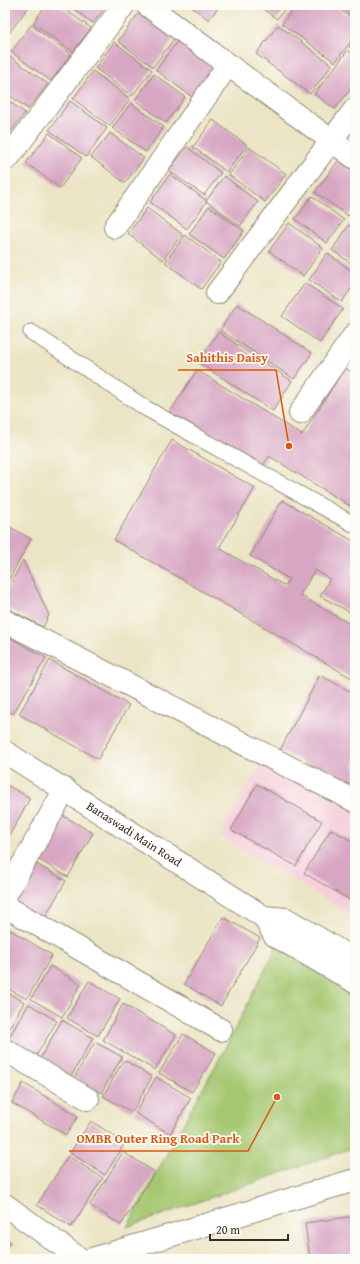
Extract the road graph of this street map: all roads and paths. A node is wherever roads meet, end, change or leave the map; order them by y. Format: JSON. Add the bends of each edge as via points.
{"nodes":[{"id":1,"x":124,"y":5,"type":"edge"},
{"id":2,"x":147,"y":5,"type":"edge"},
{"id":3,"x":228,"y":65,"type":"junction"},
{"id":4,"x":355,"y":109,"type":"edge"},
{"id":5,"x":330,"y":141,"type":"junction"},
{"id":6,"x":8,"y":158,"type":"dead end"},
{"id":7,"x":355,"y":158,"type":"edge"},
{"id":8,"x":115,"y":227,"type":"dead end"},
{"id":9,"x":217,"y":293,"type":"dead end"},
{"id":10,"x":31,"y":332,"type":"dead end"},
{"id":11,"x":355,"y":334,"type":"edge"},
{"id":12,"x":300,"y":413,"type":"dead end"},
{"id":13,"x":355,"y":525,"type":"edge"},
{"id":14,"x":5,"y":621,"type":"edge"},
{"id":15,"x":5,"y":752,"type":"edge"},
{"id":16,"x":65,"y":789,"type":"junction"},
{"id":17,"x":355,"y":801,"type":"edge"},
{"id":18,"x":5,"y":896,"type":"edge"},
{"id":19,"x":5,"y":906,"type":"edge"},
{"id":20,"x":264,"y":917,"type":"junction"},
{"id":21,"x":355,"y":960,"type":"edge"},
{"id":22,"x":355,"y":982,"type":"edge"},
{"id":23,"x":221,"y":1030,"type":"dead end"},
{"id":24,"x":5,"y":1050,"type":"edge"},
{"id":25,"x":88,"y":1099,"type":"dead end"},
{"id":26,"x":355,"y":1180,"type":"edge"},
{"id":27,"x":5,"y":1205,"type":"edge"},
{"id":28,"x":80,"y":1259,"type":"edge"},
{"id":29,"x":92,"y":1259,"type":"edge"}],
"edges":[{"from":1,"to":6,"type":"street"},
{"from":2,"to":3,"type":"street"},
{"from":3,"to":5,"type":"street"},
{"from":3,"to":8,"type":"street"},
{"from":4,"to":5,"type":"street"},
{"from":5,"to":7,"type":"street"},
{"from":5,"to":9,"type":"street"},
{"from":10,"to":13,"type":"lane","via":[[147,409]]},
{"from":11,"to":12,"type":"street"},
{"from":14,"to":17,"type":"street"},
{"from":15,"to":16,"type":"street","name":"Banaswadi Main Road"},
{"from":16,"to":18,"type":"street"},
{"from":16,"to":20,"type":"street","name":"Banaswadi Main Road"},
{"from":19,"to":23,"type":"street"},
{"from":20,"to":21,"type":"street","name":"Banaswadi Main Road","via":[[286,919]]},
{"from":20,"to":22,"type":"street","name":"Banaswadi Main Road","via":[[274,935]]},
{"from":24,"to":25,"type":"street"},
{"from":26,"to":29,"type":"street"},
{"from":27,"to":28,"type":"street"}]}
